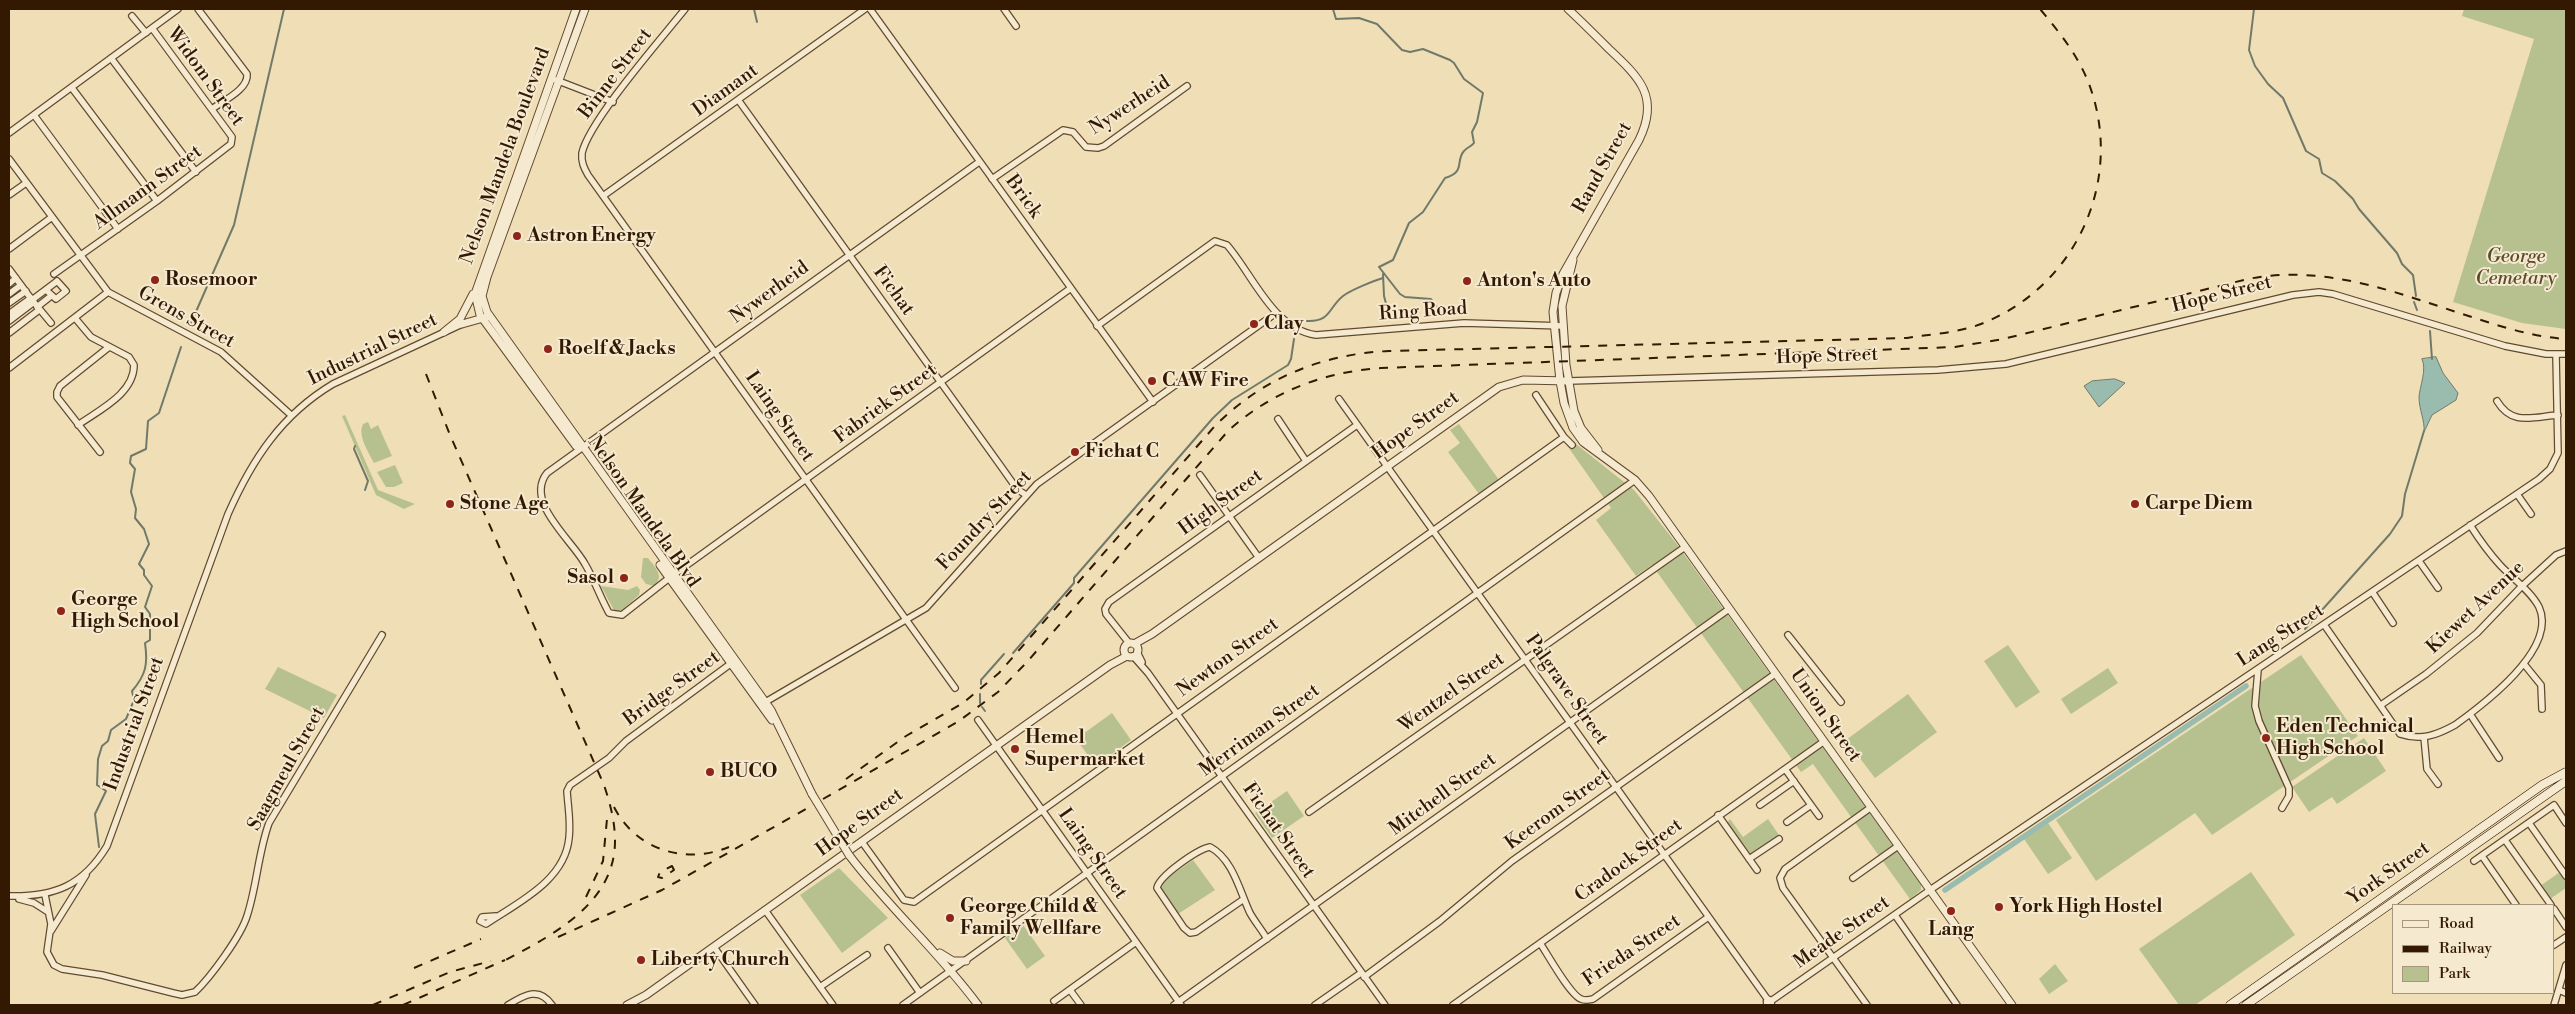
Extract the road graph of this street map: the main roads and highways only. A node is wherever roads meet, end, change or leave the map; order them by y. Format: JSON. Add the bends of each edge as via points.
{"nodes":[{"id":1,"x":2566,"y":772,"type":"edge"},
{"id":2,"x":2566,"y":781,"type":"edge"},
{"id":3,"x":2230,"y":1005,"type":"edge"},
{"id":4,"x":2246,"y":1005,"type":"edge"}],
"edges":[{"from":1,"to":3,"type":"main road","name":"York Street","via":[[2547,782]]},
{"from":2,"to":4,"type":"main road","name":"York Street"}]}
